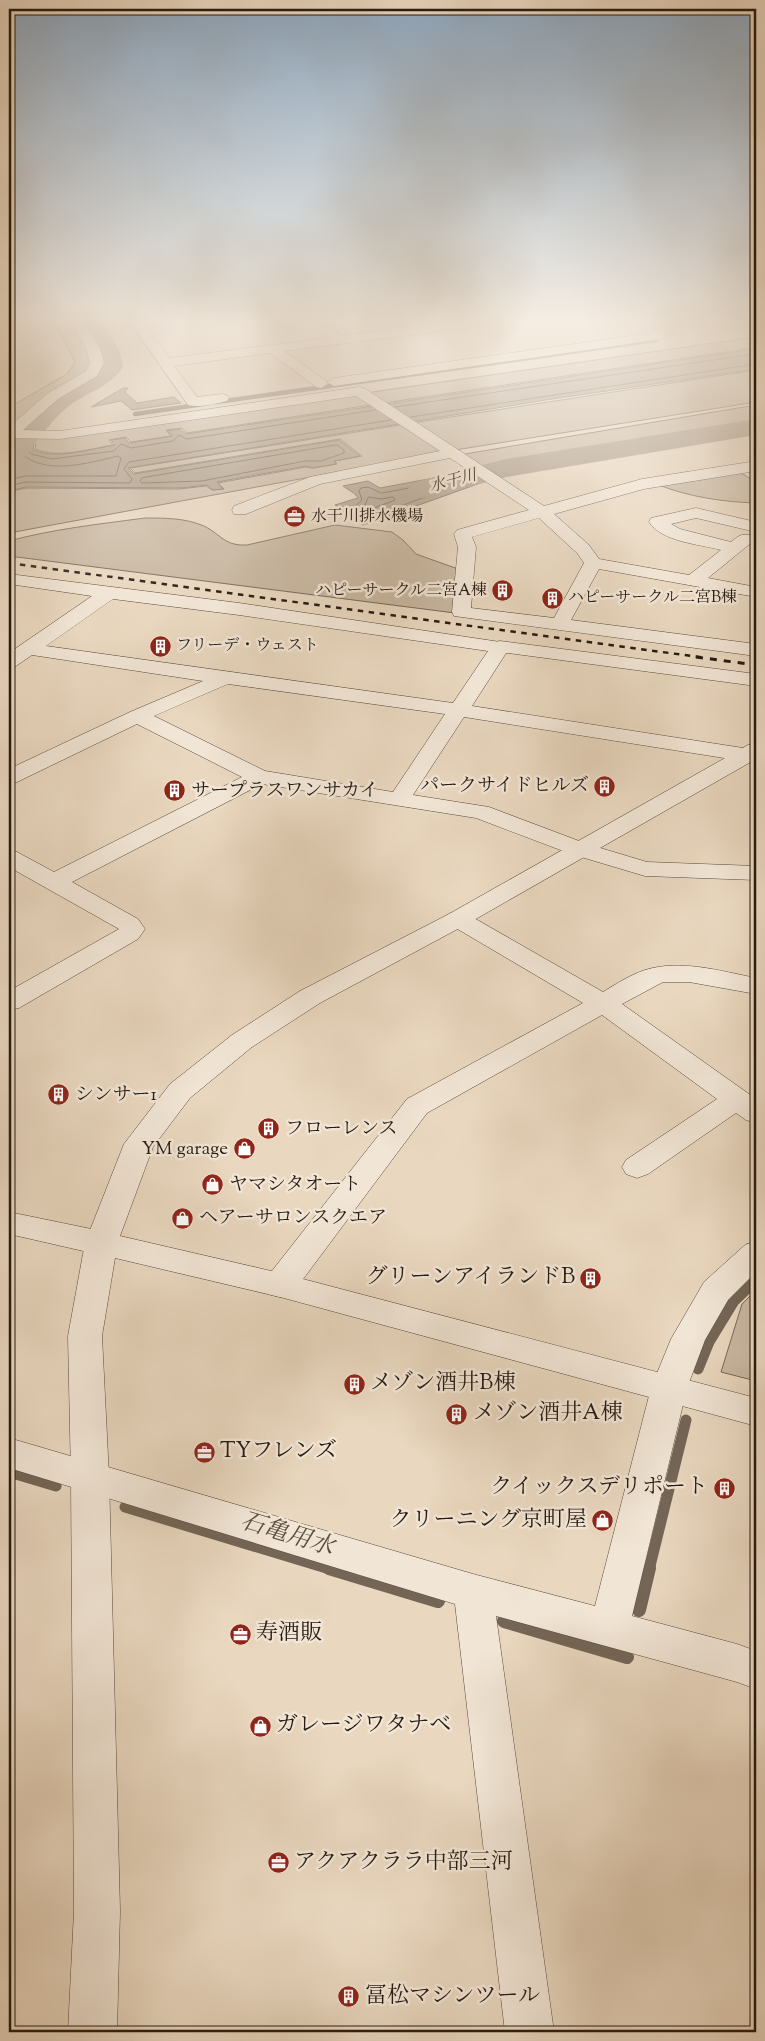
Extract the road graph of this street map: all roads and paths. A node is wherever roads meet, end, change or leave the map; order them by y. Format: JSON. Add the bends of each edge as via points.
{"nodes":[{"id":1,"x":33,"y":413,"type":"edge"},
{"id":2,"x":208,"y":413,"type":"edge"},
{"id":3,"x":393,"y":413,"type":"edge"},
{"id":4,"x":9,"y":434,"type":"edge"},
{"id":5,"x":454,"y":453,"type":"junction"},
{"id":6,"x":756,"y":466,"type":"edge"},
{"id":7,"x":240,"y":510,"type":"dead end"},
{"id":8,"x":542,"y":512,"type":"junction"},
{"id":9,"x":756,"y":526,"type":"edge"},
{"id":10,"x":756,"y":531,"type":"edge"},
{"id":11,"x":734,"y":548,"type":"junction"},
{"id":12,"x":593,"y":563,"type":"junction"},
{"id":13,"x":9,"y":579,"type":"edge"},
{"id":14,"x":694,"y":581,"type":"junction"},
{"id":15,"x":756,"y":592,"type":"edge"},
{"id":16,"x":109,"y":593,"type":"junction"},
{"id":17,"x":560,"y":624,"type":"junction"},
{"id":18,"x":500,"y":647,"type":"junction"},
{"id":19,"x":29,"y":649,"type":"junction"},
{"id":20,"x":756,"y":650,"type":"edge"},
{"id":21,"x":9,"y":662,"type":"edge"},
{"id":22,"x":226,"y":678,"type":"junction"},
{"id":23,"x":756,"y":680,"type":"edge"},
{"id":24,"x":460,"y":710,"type":"junction"},
{"id":25,"x":138,"y":716,"type":"junction"},
{"id":26,"x":753,"y":754,"type":"edge"},
{"id":27,"x":9,"y":777,"type":"edge"},
{"id":28,"x":259,"y":777,"type":"junction"},
{"id":29,"x":399,"y":800,"type":"junction"},
{"id":30,"x":579,"y":849,"type":"junction"},
{"id":31,"x":9,"y":857,"type":"edge"},
{"id":32,"x":756,"y":873,"type":"edge"},
{"id":33,"x":54,"y":882,"type":"junction"},
{"id":34,"x":458,"y":919,"type":"junction"},
{"id":35,"x":756,"y":986,"type":"edge"},
{"id":36,"x":9,"y":1002,"type":"edge"},
{"id":37,"x":603,"y":1003,"type":"junction"},
{"id":38,"x":747,"y":1106,"type":"edge"},
{"id":39,"x":638,"y":1167,"type":"dead end"},
{"id":40,"x":9,"y":1223,"type":"edge"},
{"id":41,"x":101,"y":1243,"type":"junction"},
{"id":42,"x":756,"y":1253,"type":"edge"},
{"id":43,"x":280,"y":1285,"type":"junction"},
{"id":44,"x":669,"y":1388,"type":"junction"},
{"id":45,"x":756,"y":1412,"type":"edge"},
{"id":46,"x":9,"y":1453,"type":"edge"},
{"id":47,"x":90,"y":1476,"type":"junction"},
{"id":48,"x":473,"y":1592,"type":"junction"},
{"id":49,"x":609,"y":1629,"type":"junction"},
{"id":50,"x":756,"y":1670,"type":"edge"},
{"id":51,"x":92,"y":2032,"type":"edge"},
{"id":52,"x":529,"y":2032,"type":"edge"}],
"edges":[{"from":1,"to":4,"type":"street"},
{"from":2,"to":4,"type":"street","via":[[60,435]]},
{"from":3,"to":5,"type":"street"},
{"from":5,"to":7,"type":"street","via":[[316,480]]},
{"from":5,"to":8,"type":"street"},
{"from":6,"to":8,"type":"street","via":[[642,484]]},
{"from":8,"to":12,"type":"street","via":[[583,549]]},
{"from":8,"to":17,"type":"street","via":[[463,534],[467,547],[461,612]]},
{"from":9,"to":11,"type":"street","via":[[696,512],[657,522],[674,533]]},
{"from":10,"to":11,"type":"street"},
{"from":11,"to":14,"type":"street"},
{"from":12,"to":14,"type":"street"},
{"from":12,"to":17,"type":"street"},
{"from":13,"to":16,"type":"street"},
{"from":14,"to":15,"type":"street"},
{"from":16,"to":18,"type":"street"},
{"from":16,"to":19,"type":"street"},
{"from":17,"to":20,"type":"street"},
{"from":18,"to":23,"type":"street"},
{"from":18,"to":24,"type":"street"},
{"from":19,"to":21,"type":"street"},
{"from":19,"to":22,"type":"street"},
{"from":22,"to":24,"type":"street"},
{"from":22,"to":25,"type":"street"},
{"from":24,"to":26,"type":"street"},
{"from":24,"to":29,"type":"street"},
{"from":25,"to":27,"type":"street"},
{"from":25,"to":28,"type":"street"},
{"from":26,"to":30,"type":"street"},
{"from":28,"to":29,"type":"street"},
{"from":28,"to":33,"type":"street"},
{"from":29,"to":30,"type":"street","via":[[481,812]]},
{"from":30,"to":32,"type":"street","via":[[645,869]]},
{"from":30,"to":34,"type":"street"},
{"from":31,"to":33,"type":"street"},
{"from":33,"to":36,"type":"street","via":[[130,924],[132,929],[129,934]]},
{"from":34,"to":37,"type":"street"},
{"from":34,"to":41,"type":"street","via":[[310,997],[242,1041],[180,1091],[139,1144]]},
{"from":35,"to":37,"type":"street","via":[[664,973],[654,975]]},
{"from":37,"to":38,"type":"street"},
{"from":37,"to":43,"type":"street","via":[[417,1106]]},
{"from":38,"to":39,"type":"street"},
{"from":40,"to":41,"type":"street"},
{"from":41,"to":43,"type":"street"},
{"from":41,"to":47,"type":"street","via":[[85,1336]]},
{"from":42,"to":44,"type":"street","via":[[716,1291],[688,1339]]},
{"from":43,"to":44,"type":"street"},
{"from":44,"to":45,"type":"street"},
{"from":44,"to":49,"type":"street"},
{"from":46,"to":47,"type":"street"},
{"from":47,"to":48,"type":"street"},
{"from":47,"to":51,"type":"street","via":[[96,1911]]},
{"from":48,"to":49,"type":"street"},
{"from":48,"to":52,"type":"street"},
{"from":49,"to":50,"type":"street"}]}
